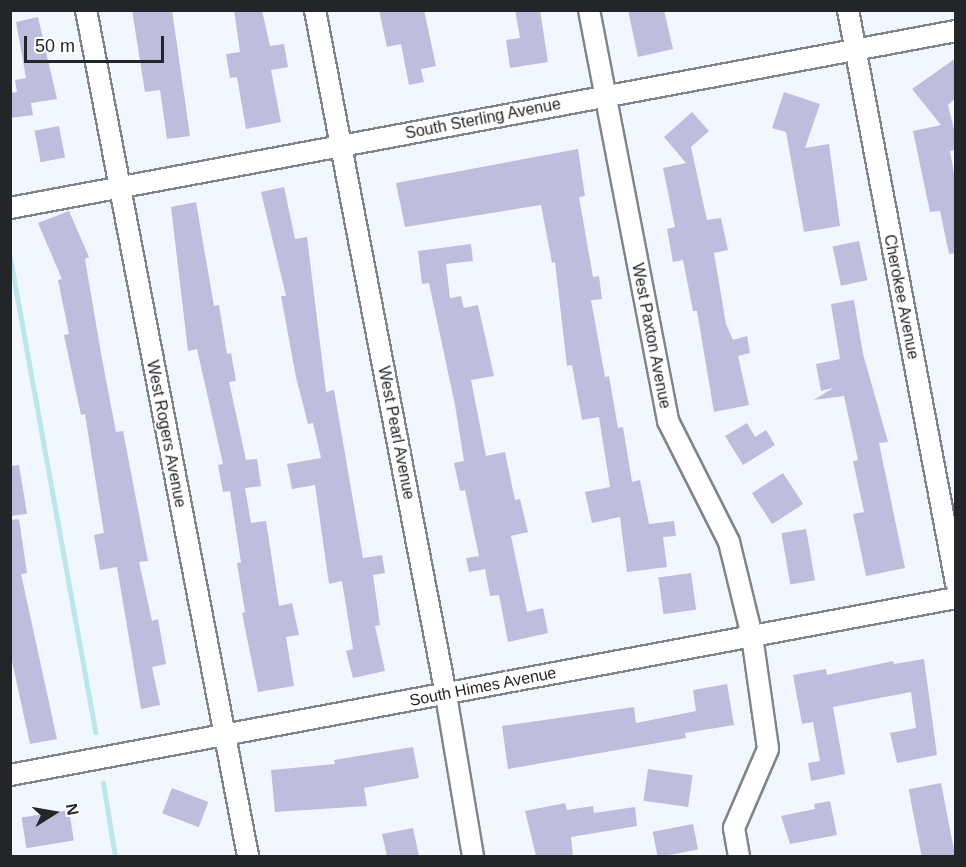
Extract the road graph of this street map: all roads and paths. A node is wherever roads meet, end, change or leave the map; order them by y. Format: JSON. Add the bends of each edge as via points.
{"nodes":[{"id":1,"x":86,"y":10,"type":"edge"},
{"id":2,"x":315,"y":10,"type":"edge"},
{"id":3,"x":589,"y":10,"type":"edge"},
{"id":4,"x":848,"y":10,"type":"edge"},
{"id":5,"x":956,"y":31,"type":"edge"},
{"id":6,"x":855,"y":50,"type":"junction"},
{"id":7,"x":605,"y":96,"type":"junction"},
{"id":8,"x":342,"y":145,"type":"junction"},
{"id":9,"x":118,"y":188,"type":"junction"},
{"id":10,"x":10,"y":208,"type":"edge"},
{"id":11,"x":956,"y":583,"type":"edge"},
{"id":12,"x":956,"y":598,"type":"edge"},
{"id":13,"x":752,"y":636,"type":"junction"},
{"id":14,"x":446,"y":695,"type":"junction"},
{"id":15,"x":224,"y":734,"type":"junction"},
{"id":16,"x":10,"y":775,"type":"edge"},
{"id":17,"x":249,"y":856,"type":"edge"},
{"id":18,"x":473,"y":856,"type":"edge"},
{"id":19,"x":740,"y":856,"type":"edge"}],
"edges":[{"from":1,"to":9,"type":"street","name":"West Rogers Avenue"},
{"from":2,"to":8,"type":"street","name":"West Pearl Avenue"},
{"from":3,"to":7,"type":"street","name":"West Paxton Avenue"},
{"from":4,"to":6,"type":"street","name":"Cherokee Avenue"},
{"from":5,"to":6,"type":"street","name":"South Sterling Avenue"},
{"from":6,"to":7,"type":"street","name":"South Sterling Avenue"},
{"from":6,"to":11,"type":"street","name":"Cherokee Avenue"},
{"from":7,"to":8,"type":"street","name":"South Sterling Avenue"},
{"from":7,"to":13,"type":"street","name":"West Paxton Avenue","via":[[668,421],[729,542]]},
{"from":8,"to":9,"type":"street","name":"South Sterling Avenue"},
{"from":8,"to":14,"type":"street","name":"West Pearl Avenue"},
{"from":9,"to":10,"type":"street","name":"South Sterling Avenue"},
{"from":9,"to":15,"type":"street","name":"West Rogers Avenue"},
{"from":12,"to":13,"type":"street","name":"South Himes Avenue"},
{"from":13,"to":14,"type":"street","name":"South Himes Avenue"},
{"from":13,"to":19,"type":"street","name":"West Paxton Avenue","via":[[768,749],[735,828]]},
{"from":14,"to":15,"type":"street","name":"South Himes Avenue"},
{"from":14,"to":18,"type":"street","name":"West Pearl Avenue"},
{"from":15,"to":16,"type":"street","name":"South Himes Avenue"},
{"from":15,"to":17,"type":"street","name":"West Rogers Avenue"}]}
